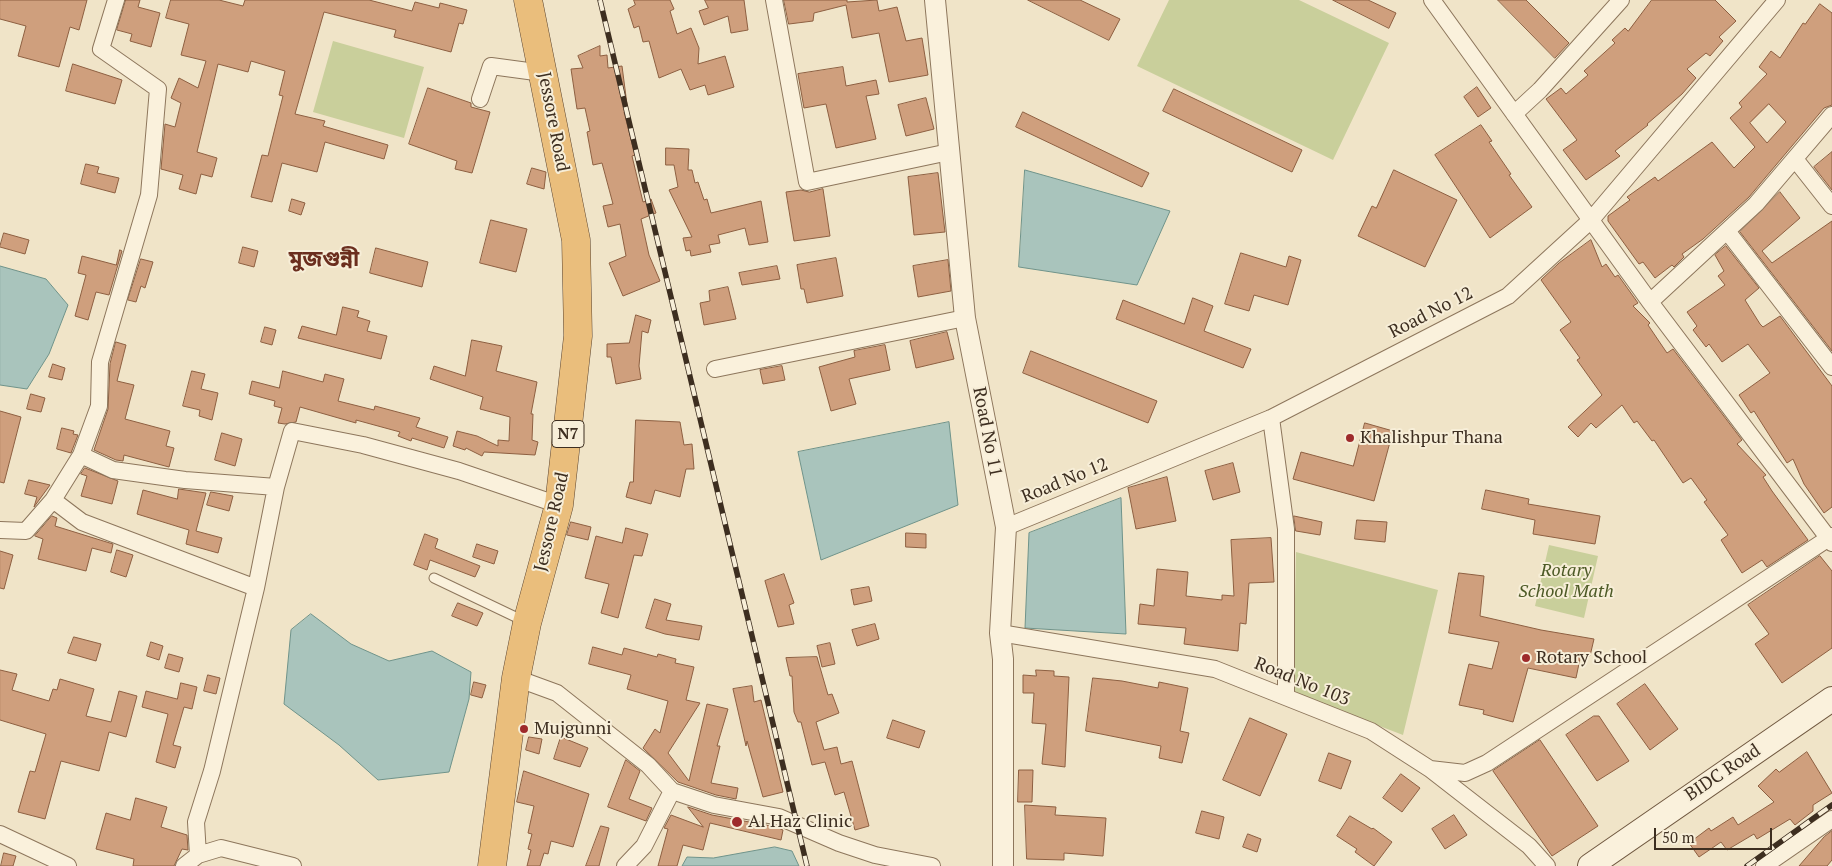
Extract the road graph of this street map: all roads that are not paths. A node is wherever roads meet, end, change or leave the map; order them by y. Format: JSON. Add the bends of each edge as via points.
{"nodes":[{"id":1,"x":116,"y":0,"type":"edge"},
{"id":2,"x":528,"y":0,"type":"edge"},
{"id":3,"x":774,"y":0,"type":"edge"},
{"id":4,"x":935,"y":0,"type":"edge"},
{"id":5,"x":1432,"y":0,"type":"edge"},
{"id":6,"x":1621,"y":0,"type":"edge"},
{"id":7,"x":1777,"y":0,"type":"edge"},
{"id":8,"x":543,"y":73,"type":"junction"},
{"id":9,"x":480,"y":99,"type":"dead end"},
{"id":10,"x":1514,"y":114,"type":"junction"},
{"id":11,"x":1832,"y":115,"type":"edge"},
{"id":12,"x":949,"y":152,"type":"junction"},
{"id":13,"x":1794,"y":159,"type":"junction"},
{"id":14,"x":1832,"y":206,"type":"edge"},
{"id":15,"x":1591,"y":220,"type":"junction"},
{"id":16,"x":1727,"y":231,"type":"junction"},
{"id":17,"x":1650,"y":302,"type":"junction"},
{"id":18,"x":965,"y":318,"type":"junction"},
{"id":19,"x":1832,"y":368,"type":"edge"},
{"id":20,"x":715,"y":369,"type":"dead end"},
{"id":21,"x":1271,"y":418,"type":"junction"},
{"id":22,"x":81,"y":455,"type":"junction"},
{"id":23,"x":276,"y":487,"type":"junction"},
{"id":24,"x":52,"y":500,"type":"junction"},
{"id":25,"x":559,"y":505,"type":"junction"},
{"id":26,"x":1006,"y":527,"type":"junction"},
{"id":27,"x":0,"y":530,"type":"edge"},
{"id":28,"x":1831,"y":539,"type":"edge"},
{"id":29,"x":434,"y":578,"type":"dead end"},
{"id":30,"x":256,"y":588,"type":"junction"},
{"id":31,"x":527,"y":623,"type":"junction"},
{"id":32,"x":1000,"y":633,"type":"junction"},
{"id":33,"x":516,"y":678,"type":"junction"},
{"id":34,"x":1286,"y":697,"type":"junction"},
{"id":35,"x":1832,"y":699,"type":"edge"},
{"id":36,"x":1430,"y":769,"type":"junction"},
{"id":37,"x":672,"y":791,"type":"junction"},
{"id":38,"x":1832,"y":819,"type":"edge"},
{"id":39,"x":0,"y":834,"type":"edge"},
{"id":40,"x":198,"y":855,"type":"junction"},
{"id":41,"x":68,"y":866,"type":"edge"},
{"id":42,"x":184,"y":866,"type":"edge"},
{"id":43,"x":293,"y":866,"type":"edge"},
{"id":44,"x":492,"y":866,"type":"edge"},
{"id":45,"x":625,"y":866,"type":"edge"},
{"id":46,"x":932,"y":866,"type":"edge"},
{"id":47,"x":1003,"y":866,"type":"edge"},
{"id":48,"x":1546,"y":866,"type":"edge"},
{"id":49,"x":1590,"y":866,"type":"edge"},
{"id":50,"x":1764,"y":866,"type":"edge"}],
"edges":[{"from":1,"to":22,"type":"street","via":[[101,49],[158,89],[149,195],[100,362],[99,406]]},
{"from":2,"to":8,"type":"highway","name":"Jessore Road","number":"N7"},
{"from":3,"to":12,"type":"street","via":[[806,182]]},
{"from":4,"to":12,"type":"street","name":"Road No 11"},
{"from":5,"to":10,"type":"street"},
{"from":6,"to":10,"type":"street","via":[[1540,90]]},
{"from":7,"to":15,"type":"street","name":"Road No 12"},
{"from":8,"to":9,"type":"street","via":[[491,66]]},
{"from":8,"to":25,"type":"highway","name":"Jessore Road","number":"N7","via":[[576,240],[578,336]]},
{"from":10,"to":15,"type":"street"},
{"from":11,"to":13,"type":"street"},
{"from":12,"to":18,"type":"street","name":"Road No 11"},
{"from":13,"to":14,"type":"street"},
{"from":13,"to":16,"type":"street","via":[[1756,204]]},
{"from":15,"to":17,"type":"street"},
{"from":15,"to":21,"type":"street","name":"Road No 12","via":[[1508,296]]},
{"from":16,"to":17,"type":"street"},
{"from":16,"to":19,"type":"street"},
{"from":17,"to":28,"type":"street"},
{"from":18,"to":20,"type":"street"},
{"from":18,"to":26,"type":"street","name":"Road No 11"},
{"from":21,"to":26,"type":"street","name":"Road No 12"},
{"from":21,"to":34,"type":"street","via":[[1286,529]]},
{"from":22,"to":23,"type":"street","via":[[113,470]]},
{"from":22,"to":24,"type":"street"},
{"from":23,"to":25,"type":"street","via":[[292,431],[363,445],[450,469]]},
{"from":23,"to":30,"type":"street"},
{"from":24,"to":27,"type":"street","via":[[26,531]]},
{"from":24,"to":30,"type":"street","via":[[82,522]]},
{"from":25,"to":31,"type":"highway","name":"Jessore Road","number":"N7"},
{"from":26,"to":32,"type":"street","name":"Road No 11"},
{"from":28,"to":36,"type":"street","via":[[1487,763],[1465,773]]},
{"from":29,"to":31,"type":"lane"},
{"from":30,"to":40,"type":"street","via":[[212,771],[196,822]]},
{"from":31,"to":33,"type":"highway","name":"Jessore Road","number":"N7"},
{"from":32,"to":34,"type":"street","name":"Road No 103","via":[[1215,669]]},
{"from":32,"to":47,"type":"street","name":"Road No 11","via":[[1003,659]]},
{"from":33,"to":37,"type":"street","via":[[557,693],[648,765]]},
{"from":33,"to":44,"type":"highway","name":"Jessore Road","number":"N7"},
{"from":34,"to":36,"type":"street","name":"Road No 103","via":[[1371,731]]},
{"from":35,"to":49,"type":"main road","name":"BIDC Road"},
{"from":36,"to":48,"type":"street","name":"Road No 103","via":[[1529,846]]},
{"from":37,"to":45,"type":"street","via":[[644,846]]},
{"from":37,"to":46,"type":"street","via":[[714,805],[779,817],[875,855]]},
{"from":38,"to":50,"type":"street"},
{"from":39,"to":41,"type":"street"},
{"from":40,"to":42,"type":"street"},
{"from":40,"to":43,"type":"street","via":[[221,848]]}]}
